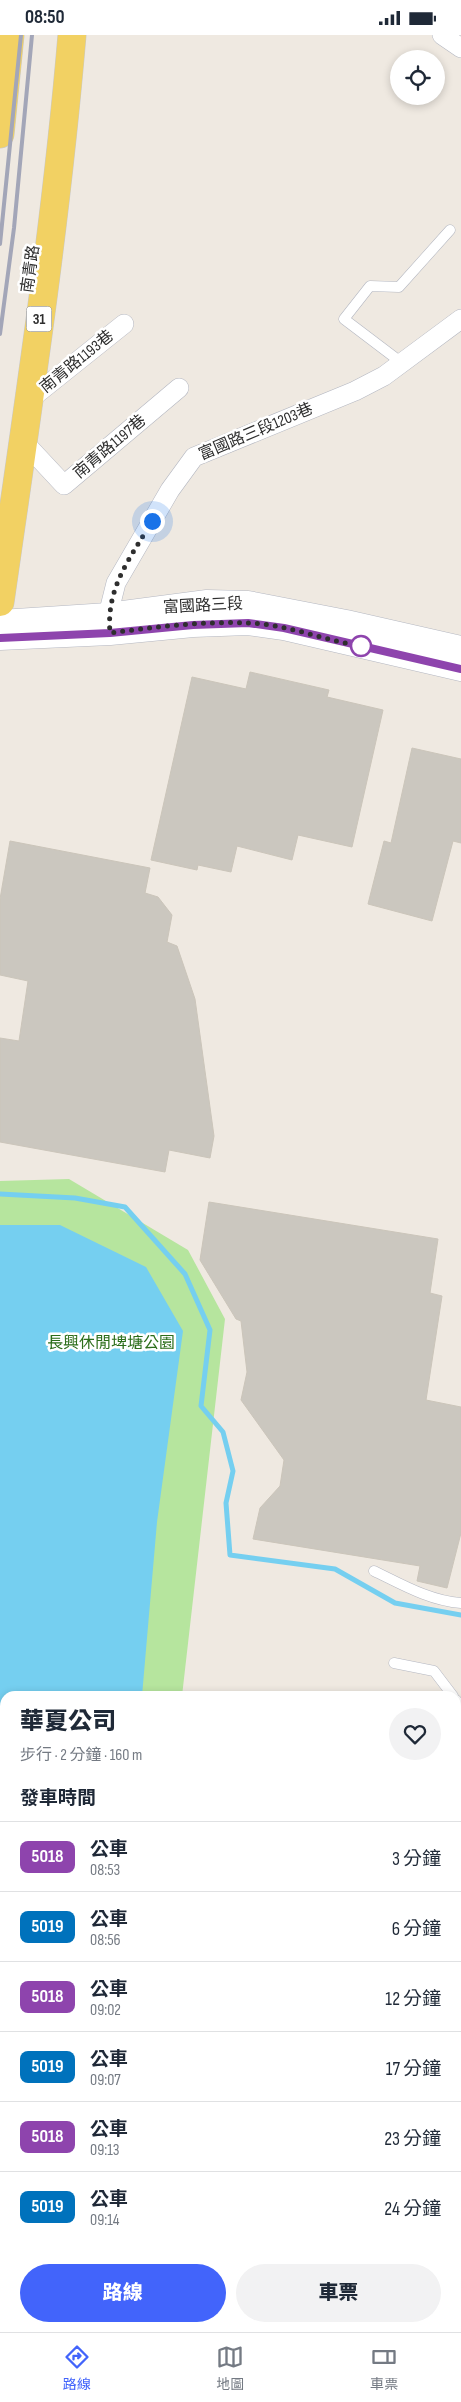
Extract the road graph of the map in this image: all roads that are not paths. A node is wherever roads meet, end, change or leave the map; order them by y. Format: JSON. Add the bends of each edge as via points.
{"nodes":[{"id":1,"x":10,"y":35,"type":"edge"},
{"id":2,"x":57,"y":35,"type":"edge"},
{"id":3,"x":62,"y":35,"type":"edge"},
{"id":4,"x":72,"y":35,"type":"edge"},
{"id":5,"x":442,"y":35,"type":"edge"},
{"id":6,"x":461,"y":48,"type":"edge"},
{"id":7,"x":54,"y":64,"type":"junction"},
{"id":8,"x":0,"y":134,"type":"edge"},
{"id":9,"x":450,"y":230,"type":"dead end"},
{"id":10,"x":461,"y":319,"type":"edge"},
{"id":11,"x":124,"y":324,"type":"dead end"},
{"id":12,"x":402,"y":363,"type":"junction"},
{"id":13,"x":179,"y":388,"type":"dead end"},
{"id":14,"x":29,"y":399,"type":"junction"},
{"id":15,"x":23,"y":441,"type":"junction"},
{"id":16,"x":0,"y":472,"type":"edge"},
{"id":17,"x":0,"y":602,"type":"edge"},
{"id":18,"x":0,"y":622,"type":"edge"},
{"id":19,"x":109,"y":624,"type":"junction"},
{"id":20,"x":0,"y":638,"type":"edge"},
{"id":21,"x":446,"y":652,"type":"edge"},
{"id":22,"x":461,"y":669,"type":"edge"},
{"id":23,"x":374,"y":1571,"type":"dead end"},
{"id":24,"x":461,"y":1603,"type":"edge"},
{"id":25,"x":394,"y":1663,"type":"dead end"},
{"id":26,"x":449,"y":1691,"type":"edge"}],
"edges":[{"from":1,"to":8,"type":"main road"},
{"from":2,"to":7,"type":"main road","name":"南青路","number":"31"},
{"from":3,"to":7,"type":"main road","name":"南青路"},
{"from":4,"to":14,"type":"main road","number":"31","via":[[65,116]]},
{"from":5,"to":6,"type":"street"},
{"from":7,"to":16,"type":"main road","name":"南青路","number":"31","via":[[34,246]]},
{"from":9,"to":12,"type":"lane","via":[[400,287],[370,286],[344,319]]},
{"from":10,"to":12,"type":"street","name":"富國路三段1203巷"},
{"from":11,"to":14,"type":"street","name":"南青路1193巷"},
{"from":12,"to":19,"type":"street","name":"富國路三段1203巷","via":[[355,391],[194,457],[170,490],[116,583]]},
{"from":13,"to":15,"type":"street","name":"南青路1197巷","via":[[64,485]]},
{"from":14,"to":15,"type":"main road","number":"31"},
{"from":15,"to":17,"type":"main road","number":"31"},
{"from":18,"to":19,"type":"street","name":"富國路三段"},
{"from":19,"to":20,"type":"street","name":"富國路三段"},
{"from":19,"to":21,"type":"street","name":"富國路三段","via":[[248,623]]},
{"from":21,"to":22,"type":"street","name":"富國路三段"},
{"from":23,"to":24,"type":"lane","via":[[416,1591]]},
{"from":25,"to":26,"type":"lane","via":[[434,1671]]}]}
